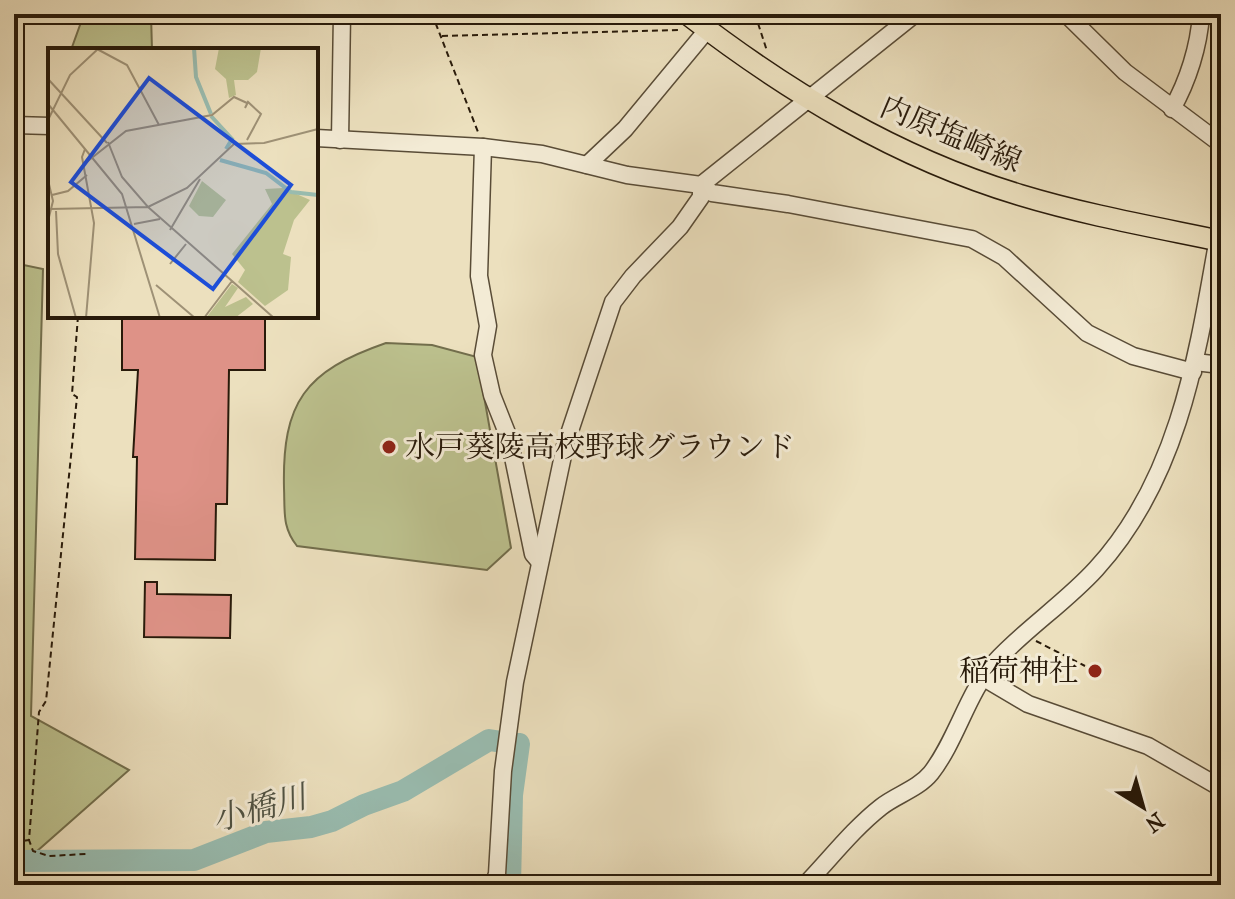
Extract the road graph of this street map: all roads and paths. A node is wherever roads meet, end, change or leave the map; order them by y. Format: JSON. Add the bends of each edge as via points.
{"nodes":[{"id":1,"x":342,"y":14,"type":"edge"},
{"id":2,"x":432,"y":14,"type":"edge"},
{"id":3,"x":755,"y":14,"type":"edge"},
{"id":4,"x":915,"y":14,"type":"edge"},
{"id":5,"x":1066,"y":14,"type":"edge"},
{"id":6,"x":1201,"y":14,"type":"edge"},
{"id":7,"x":695,"y":21,"type":"edge"},
{"id":8,"x":442,"y":36,"type":"junction"},
{"id":9,"x":759,"y":68,"type":"junction"},
{"id":10,"x":809,"y":100,"type":"junction"},
{"id":11,"x":1172,"y":109,"type":"junction"},
{"id":12,"x":14,"y":125,"type":"edge"},
{"id":13,"x":48,"y":126,"type":"edge"},
{"id":14,"x":318,"y":138,"type":"edge"},
{"id":15,"x":340,"y":140,"type":"junction"},
{"id":16,"x":1221,"y":144,"type":"edge"},
{"id":17,"x":483,"y":147,"type":"junction"},
{"id":18,"x":587,"y":165,"type":"junction"},
{"id":19,"x":701,"y":185,"type":"junction"},
{"id":20,"x":1220,"y":234,"type":"edge"},
{"id":21,"x":78,"y":318,"type":"edge"},
{"id":22,"x":1221,"y":365,"type":"edge"},
{"id":23,"x":1194,"y":367,"type":"junction"},
{"id":24,"x":539,"y":561,"type":"junction"},
{"id":25,"x":1024,"y":635,"type":"junction"},
{"id":26,"x":1085,"y":666,"type":"dead end"},
{"id":27,"x":984,"y":678,"type":"junction"},
{"id":28,"x":1221,"y":788,"type":"edge"},
{"id":29,"x":29,"y":840,"type":"junction"},
{"id":30,"x":14,"y":842,"type":"edge"},
{"id":31,"x":86,"y":854,"type":"dead end"},
{"id":32,"x":493,"y":885,"type":"edge"},
{"id":33,"x":805,"y":885,"type":"edge"}],
"edges":[{"from":1,"to":15,"type":"street"},
{"from":2,"to":8,"type":"path"},
{"from":3,"to":9,"type":"path","via":[[768,54]]},
{"from":4,"to":10,"type":"street"},
{"from":5,"to":11,"type":"street"},
{"from":6,"to":11,"type":"street","via":[[1200,34]]},
{"from":7,"to":8,"type":"path","via":[[680,30]]},
{"from":7,"to":9,"type":"main road","name":"内原塩崎線"},
{"from":7,"to":18,"type":"street","via":[[625,129]]},
{"from":8,"to":17,"type":"path"},
{"from":9,"to":10,"type":"main road","name":"内原塩崎線"},
{"from":10,"to":19,"type":"street"},
{"from":10,"to":20,"type":"main road","name":"内原塩崎線","via":[[900,149],[994,187],[1077,211]]},
{"from":11,"to":16,"type":"street"},
{"from":12,"to":13,"type":"street"},
{"from":14,"to":15,"type":"street"},
{"from":15,"to":17,"type":"street"},
{"from":17,"to":18,"type":"street"},
{"from":17,"to":24,"type":"street","via":[[479,276],[488,326],[483,355]]},
{"from":18,"to":19,"type":"street"},
{"from":19,"to":23,"type":"street","via":[[712,193],[972,239],[1004,257],[1087,333],[1133,356]]},
{"from":19,"to":24,"type":"street","via":[[701,197],[680,227],[613,302],[565,446]]},
{"from":20,"to":23,"type":"street"},
{"from":21,"to":29,"type":"path","via":[[72,394],[77,397]]},
{"from":22,"to":23,"type":"street"},
{"from":23,"to":25,"type":"street","via":[[1167,454],[1140,510],[1096,569]]},
{"from":24,"to":32,"type":"street","via":[[513,697]]},
{"from":25,"to":26,"type":"path"},
{"from":25,"to":27,"type":"street"},
{"from":27,"to":28,"type":"street","via":[[1028,704],[1148,746]]},
{"from":27,"to":33,"type":"street","via":[[928,777],[881,807]]},
{"from":29,"to":30,"type":"path"},
{"from":29,"to":31,"type":"path","via":[[40,855]]}]}
